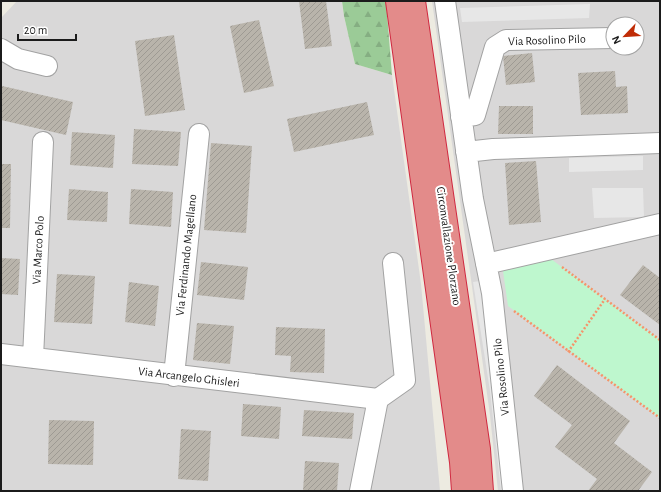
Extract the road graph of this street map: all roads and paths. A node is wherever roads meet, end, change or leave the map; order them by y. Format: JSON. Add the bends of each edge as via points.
{"nodes":[{"id":1,"x":397,"y":1,"type":"edge"},
{"id":2,"x":414,"y":1,"type":"edge"},
{"id":3,"x":445,"y":1,"type":"edge"},
{"id":4,"x":605,"y":38,"type":"edge"},
{"id":5,"x":1,"y":49,"type":"edge"},
{"id":6,"x":47,"y":66,"type":"dead end"},
{"id":7,"x":461,"y":118,"type":"junction"},
{"id":8,"x":199,"y":134,"type":"dead end"},
{"id":9,"x":43,"y":142,"type":"dead end"},
{"id":10,"x":660,"y":143,"type":"edge"},
{"id":11,"x":466,"y":152,"type":"junction"},
{"id":12,"x":660,"y":224,"type":"edge"},
{"id":13,"x":541,"y":252,"type":"junction"},
{"id":14,"x":393,"y":263,"type":"dead end"},
{"id":15,"x":486,"y":264,"type":"junction"},
{"id":16,"x":492,"y":293,"type":"junction"},
{"id":17,"x":605,"y":299,"type":"junction"},
{"id":18,"x":660,"y":340,"type":"edge"},
{"id":19,"x":568,"y":352,"type":"junction"},
{"id":20,"x":1,"y":354,"type":"edge"},
{"id":21,"x":33,"y":358,"type":"junction"},
{"id":22,"x":174,"y":376,"type":"junction"},
{"id":23,"x":378,"y":399,"type":"junction"},
{"id":24,"x":660,"y":418,"type":"edge"},
{"id":25,"x":360,"y":491,"type":"edge"},
{"id":26,"x":463,"y":491,"type":"edge"},
{"id":27,"x":482,"y":491,"type":"edge"},
{"id":28,"x":513,"y":491,"type":"edge"}],
"edges":[{"from":1,"to":26,"type":"highway","name":"Circonvallazione Plorzano"},
{"from":2,"to":27,"type":"highway","name":"Circonvallazione Plorzano","via":[[479,449]]},
{"from":3,"to":7,"type":"street","name":"Via Rosolino Pilo"},
{"from":4,"to":7,"type":"street","name":"Via Rosolino Pilo","via":[[500,42],[495,47],[475,115]]},
{"from":5,"to":6,"type":"street","via":[[18,59]]},
{"from":7,"to":11,"type":"street","name":"Via Rosolino Pilo"},
{"from":8,"to":22,"type":"street","name":"Via Ferdinando Magellano"},
{"from":9,"to":21,"type":"street","name":"Via Marco Polo"},
{"from":10,"to":11,"type":"street"},
{"from":11,"to":15,"type":"street","name":"Via Rosolino Pilo"},
{"from":12,"to":13,"type":"street"},
{"from":13,"to":15,"type":"street"},
{"from":13,"to":17,"type":"path"},
{"from":14,"to":23,"type":"street","via":[[405,380]]},
{"from":15,"to":16,"type":"street","name":"Via Rosolino Pilo"},
{"from":16,"to":19,"type":"path"},
{"from":16,"to":28,"type":"street","name":"Via Rosolino Pilo"},
{"from":17,"to":18,"type":"path"},
{"from":17,"to":19,"type":"path"},
{"from":19,"to":24,"type":"path"},
{"from":20,"to":21,"type":"street","name":"Via Arcangelo Ghisleri"},
{"from":21,"to":22,"type":"street","name":"Via Arcangelo Ghisleri"},
{"from":22,"to":23,"type":"street","name":"Via Arcangelo Ghisleri"},
{"from":23,"to":25,"type":"street"}]}
